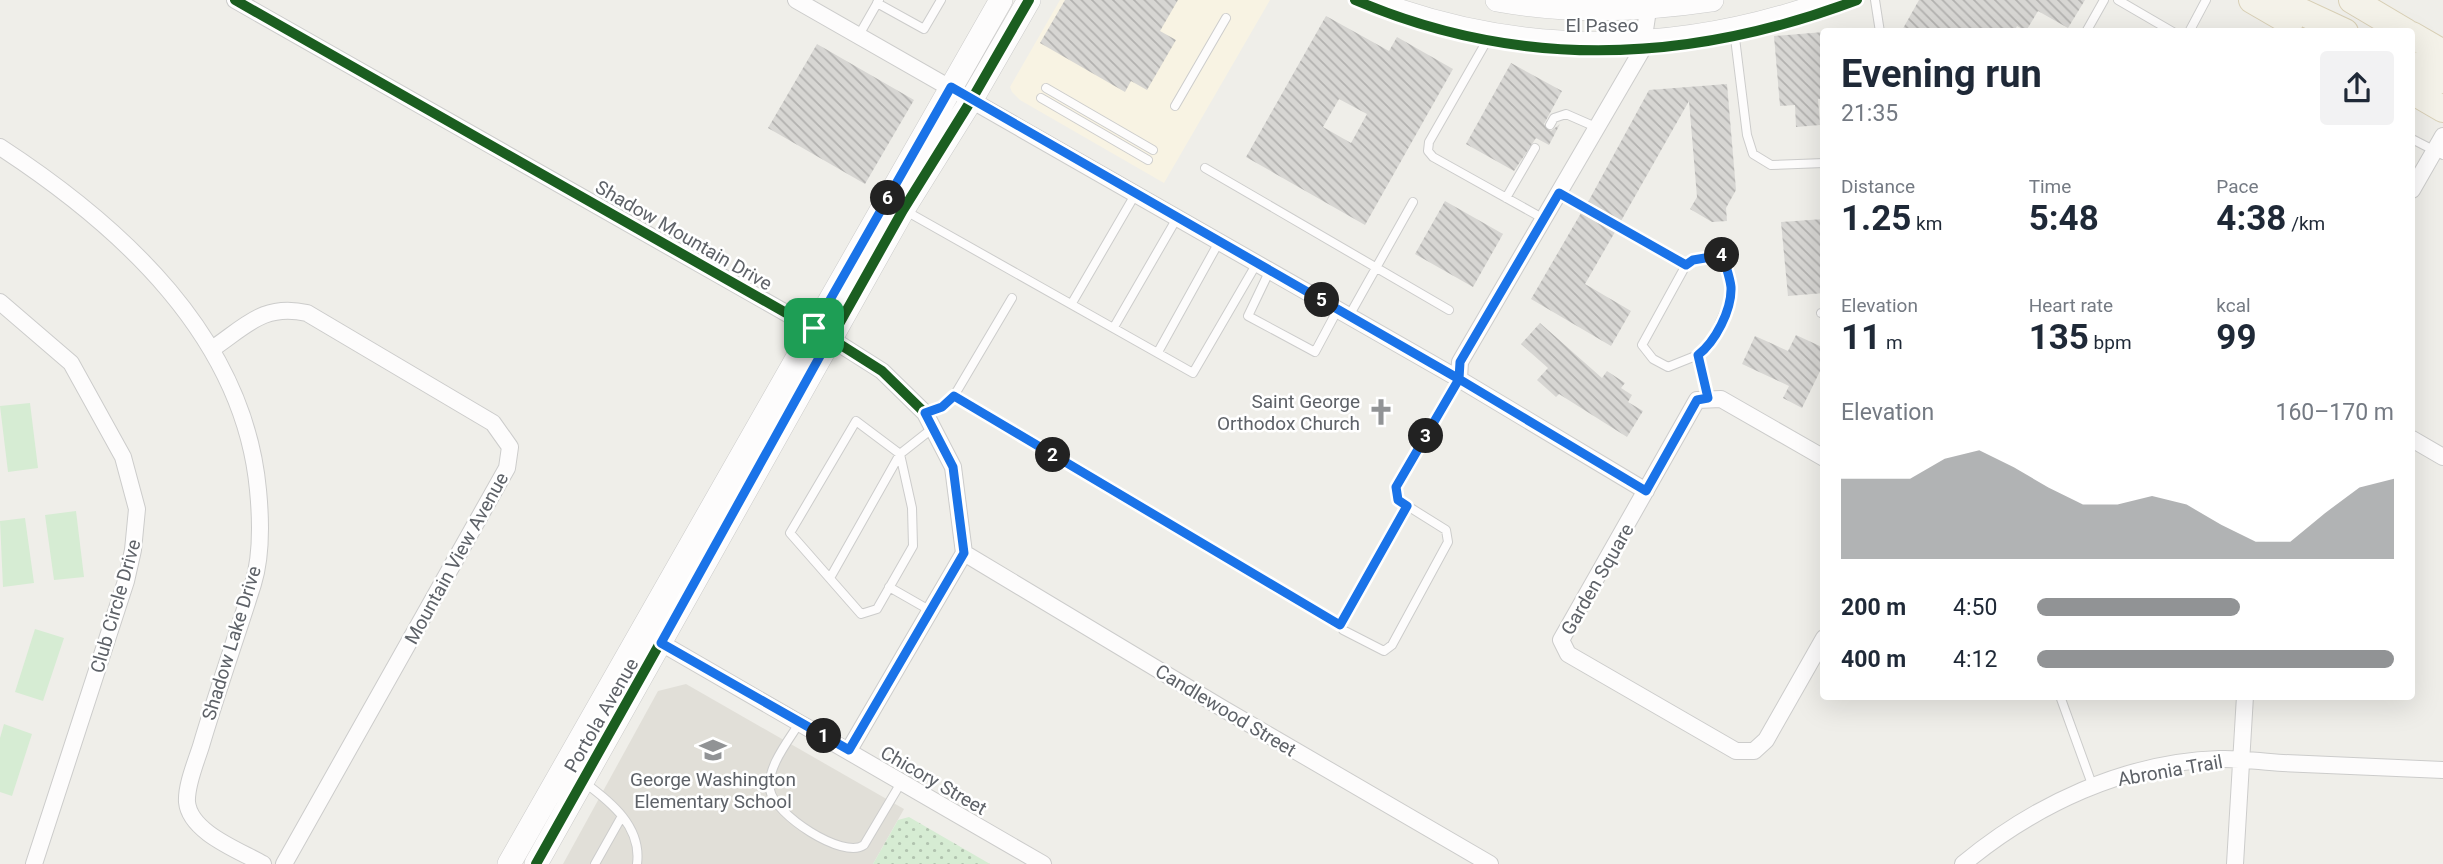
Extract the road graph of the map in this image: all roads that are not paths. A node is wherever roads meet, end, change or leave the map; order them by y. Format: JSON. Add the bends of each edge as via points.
{"nodes":[{"id":1,"x":235,"y":0,"type":"edge"},
{"id":2,"x":796,"y":0,"type":"edge"},
{"id":3,"x":941,"y":0,"type":"edge"},
{"id":4,"x":1001,"y":0,"type":"edge"},
{"id":5,"x":1029,"y":0,"type":"edge"},
{"id":6,"x":1370,"y":0,"type":"edge"},
{"id":7,"x":1497,"y":0,"type":"edge"},
{"id":8,"x":1712,"y":0,"type":"edge"},
{"id":9,"x":1834,"y":0,"type":"edge"},
{"id":10,"x":1875,"y":0,"type":"edge"},
{"id":11,"x":2104,"y":0,"type":"edge"},
{"id":12,"x":2118,"y":0,"type":"edge"},
{"id":13,"x":2206,"y":0,"type":"edge"},
{"id":14,"x":2252,"y":0,"type":"edge"},
{"id":15,"x":2276,"y":0,"type":"edge"},
{"id":16,"x":2352,"y":0,"type":"edge"},
{"id":17,"x":878,"y":1,"type":"edge"},
{"id":18,"x":1648,"y":10,"type":"junction"},
{"id":19,"x":1226,"y":18,"type":"dead end"},
{"id":20,"x":1879,"y":28,"type":"edge"},
{"id":21,"x":2088,"y":28,"type":"edge"},
{"id":22,"x":2166,"y":28,"type":"edge"},
{"id":23,"x":2191,"y":28,"type":"edge"},
{"id":24,"x":2300,"y":28,"type":"edge"},
{"id":25,"x":2336,"y":28,"type":"edge"},
{"id":26,"x":2399,"y":28,"type":"edge"},
{"id":27,"x":1734,"y":30,"type":"junction"},
{"id":28,"x":859,"y":35,"type":"junction"},
{"id":29,"x":1491,"y":35,"type":"junction"},
{"id":30,"x":2415,"y":37,"type":"edge"},
{"id":31,"x":1645,"y":43,"type":"junction"},
{"id":32,"x":2443,"y":53,"type":"edge"},
{"id":33,"x":2415,"y":66,"type":"edge"},
{"id":34,"x":2443,"y":80,"type":"edge"},
{"id":35,"x":951,"y":87,"type":"junction"},
{"id":36,"x":1046,"y":88,"type":"dead end"},
{"id":37,"x":2415,"y":93,"type":"edge"},
{"id":38,"x":1041,"y":98,"type":"dead end"},
{"id":39,"x":972,"y":99,"type":"junction"},
{"id":40,"x":1175,"y":106,"type":"dead end"},
{"id":41,"x":2443,"y":108,"type":"edge"},
{"id":42,"x":1550,"y":125,"type":"dead end"},
{"id":43,"x":1598,"y":128,"type":"junction"},
{"id":44,"x":2443,"y":136,"type":"edge"},
{"id":45,"x":2415,"y":141,"type":"edge"},
{"id":46,"x":0,"y":147,"type":"edge"},
{"id":47,"x":1535,"y":148,"type":"dead end"},
{"id":48,"x":1153,"y":150,"type":"dead end"},
{"id":49,"x":2439,"y":153,"type":"edge"},
{"id":50,"x":1148,"y":160,"type":"dead end"},
{"id":51,"x":1820,"y":163,"type":"edge"},
{"id":52,"x":1205,"y":168,"type":"dead end"},
{"id":53,"x":2415,"y":186,"type":"edge"},
{"id":54,"x":1136,"y":193,"type":"junction"},
{"id":55,"x":1559,"y":193,"type":"junction"},
{"id":56,"x":1506,"y":198,"type":"junction"},
{"id":57,"x":1413,"y":202,"type":"dead end"},
{"id":58,"x":903,"y":210,"type":"junction"},
{"id":59,"x":1177,"y":217,"type":"junction"},
{"id":60,"x":1544,"y":219,"type":"junction"},
{"id":61,"x":1220,"y":241,"type":"junction"},
{"id":62,"x":1686,"y":265,"type":"junction"},
{"id":63,"x":1263,"y":266,"type":"junction"},
{"id":64,"x":1376,"y":268,"type":"junction"},
{"id":65,"x":1012,"y":298,"type":"dead end"},
{"id":66,"x":0,"y":302,"type":"edge"},
{"id":67,"x":1072,"y":303,"type":"junction"},
{"id":68,"x":1449,"y":310,"type":"dead end"},
{"id":69,"x":1344,"y":312,"type":"junction"},
{"id":70,"x":1114,"y":327,"type":"junction"},
{"id":71,"x":822,"y":333,"type":"junction"},
{"id":72,"x":212,"y":349,"type":"junction"},
{"id":73,"x":1158,"y":352,"type":"junction"},
{"id":74,"x":1698,"y":355,"type":"junction"},
{"id":75,"x":1459,"y":379,"type":"junction"},
{"id":76,"x":954,"y":396,"type":"junction"},
{"id":77,"x":1708,"y":398,"type":"junction"},
{"id":78,"x":929,"y":420,"type":"junction"},
{"id":79,"x":2415,"y":441,"type":"edge"},
{"id":80,"x":900,"y":454,"type":"junction"},
{"id":81,"x":1820,"y":456,"type":"edge"},
{"id":82,"x":2443,"y":457,"type":"edge"},
{"id":83,"x":1646,"y":491,"type":"junction"},
{"id":84,"x":1407,"y":506,"type":"junction"},
{"id":85,"x":964,"y":553,"type":"junction"},
{"id":86,"x":830,"y":578,"type":"junction"},
{"id":87,"x":890,"y":587,"type":"junction"},
{"id":88,"x":931,"y":611,"type":"junction"},
{"id":89,"x":1340,"y":625,"type":"junction"},
{"id":90,"x":661,"y":643,"type":"junction"},
{"id":91,"x":1820,"y":645,"type":"edge"},
{"id":92,"x":2061,"y":700,"type":"edge"},
{"id":93,"x":2245,"y":700,"type":"edge"},
{"id":94,"x":800,"y":722,"type":"junction"},
{"id":95,"x":849,"y":750,"type":"junction"},
{"id":96,"x":2240,"y":760,"type":"junction"},
{"id":97,"x":2443,"y":770,"type":"edge"},
{"id":98,"x":583,"y":782,"type":"junction"},
{"id":99,"x":902,"y":782,"type":"junction"},
{"id":100,"x":2093,"y":787,"type":"junction"},
{"id":101,"x":622,"y":816,"type":"junction"},
{"id":102,"x":34,"y":864,"type":"edge"},
{"id":103,"x":263,"y":864,"type":"edge"},
{"id":104,"x":284,"y":864,"type":"edge"},
{"id":105,"x":509,"y":864,"type":"edge"},
{"id":106,"x":536,"y":864,"type":"edge"},
{"id":107,"x":595,"y":864,"type":"edge"},
{"id":108,"x":637,"y":864,"type":"edge"},
{"id":109,"x":1043,"y":864,"type":"edge"},
{"id":110,"x":1490,"y":864,"type":"edge"},
{"id":111,"x":1963,"y":864,"type":"edge"},
{"id":112,"x":2235,"y":864,"type":"edge"}],
"edges":[{"from":1,"to":71,"type":"street","name":"Shadow Mountain Drive"},
{"from":2,"to":28,"type":"street"},
{"from":3,"to":17,"type":"lane","via":[[924,29]]},
{"from":4,"to":35,"type":"street","name":"Portola Avenue"},
{"from":5,"to":39,"type":"street","name":"Portola Avenue"},
{"from":6,"to":29,"type":"street","name":"El Paseo"},
{"from":7,"to":18,"type":"street","name":"El Paseo","via":[[1584,10]]},
{"from":8,"to":18,"type":"street","name":"El Paseo"},
{"from":9,"to":27,"type":"street","name":"El Paseo"},
{"from":10,"to":20,"type":"lane"},
{"from":11,"to":21,"type":"lane"},
{"from":12,"to":22,"type":"lane"},
{"from":13,"to":23,"type":"lane"},
{"from":14,"to":24,"type":"main road"},
{"from":15,"to":25,"type":"main road"},
{"from":16,"to":26,"type":"main road"},
{"from":17,"to":28,"type":"lane"},
{"from":18,"to":31,"type":"street"},
{"from":19,"to":40,"type":"lane"},
{"from":27,"to":31,"type":"street","name":"El Paseo"},
{"from":27,"to":51,"type":"lane","via":[[1753,154],[1771,165]]},
{"from":28,"to":35,"type":"street"},
{"from":29,"to":31,"type":"street","name":"El Paseo","via":[[1583,44]]},
{"from":29,"to":56,"type":"lane","via":[[1428,151]]},
{"from":30,"to":32,"type":"main road"},
{"from":31,"to":43,"type":"street"},
{"from":33,"to":34,"type":"main road"},
{"from":35,"to":39,"type":"street"},
{"from":35,"to":71,"type":"street","name":"Portola Avenue"},
{"from":36,"to":48,"type":"lane"},
{"from":37,"to":41,"type":"main road"},
{"from":38,"to":50,"type":"lane"},
{"from":39,"to":54,"type":"street"},
{"from":39,"to":58,"type":"street","name":"Portola Avenue"},
{"from":42,"to":43,"type":"lane","via":[[1554,118],[1566,114]]},
{"from":43,"to":55,"type":"street"},
{"from":44,"to":49,"type":"street"},
{"from":45,"to":49,"type":"lane"},
{"from":46,"to":72,"type":"street","name":"Shadow Lake Drive","via":[[54,182],[107,225],[149,268]]},
{"from":47,"to":56,"type":"lane"},
{"from":49,"to":53,"type":"street"},
{"from":52,"to":64,"type":"lane"},
{"from":54,"to":59,"type":"street"},
{"from":54,"to":67,"type":"lane"},
{"from":55,"to":60,"type":"street"},
{"from":55,"to":62,"type":"lane"},
{"from":56,"to":60,"type":"lane"},
{"from":57,"to":64,"type":"lane"},
{"from":58,"to":67,"type":"lane"},
{"from":58,"to":71,"type":"street","name":"Portola Avenue"},
{"from":59,"to":61,"type":"street"},
{"from":59,"to":70,"type":"lane"},
{"from":60,"to":75,"type":"street","via":[[1460,362]]},
{"from":61,"to":63,"type":"street"},
{"from":61,"to":73,"type":"lane"},
{"from":62,"to":74,"type":"lane","via":[[1723,255],[1731,287],[1715,335]]},
{"from":62,"to":74,"type":"lane","via":[[1642,345],[1653,359],[1668,367]]},
{"from":63,"to":69,"type":"street"},
{"from":63,"to":69,"type":"lane","via":[[1248,316],[1315,352]]},
{"from":63,"to":73,"type":"lane","via":[[1193,373]]},
{"from":64,"to":68,"type":"lane"},
{"from":64,"to":69,"type":"lane"},
{"from":65,"to":76,"type":"lane"},
{"from":66,"to":102,"type":"street","name":"Club Circle Drive","via":[[71,363],[123,457],[137,509],[126,581]]},
{"from":67,"to":70,"type":"lane"},
{"from":69,"to":75,"type":"street"},
{"from":70,"to":73,"type":"lane"},
{"from":71,"to":78,"type":"street","name":"Shadow Mountain Drive","via":[[882,371]]},
{"from":71,"to":90,"type":"street","name":"Portola Avenue"},
{"from":71,"to":105,"type":"street","name":"Portola Avenue"},
{"from":72,"to":103,"type":"street","name":"Shadow Lake Drive","via":[[241,407],[255,463],[261,524],[254,580],[187,803],[204,829]]},
{"from":72,"to":104,"type":"street","name":"Mountain View Avenue","via":[[266,312],[286,308],[307,313],[493,423],[510,447],[507,468]]},
{"from":74,"to":77,"type":"lane"},
{"from":75,"to":83,"type":"street"},
{"from":75,"to":84,"type":"lane","via":[[1396,487],[1398,500]]},
{"from":76,"to":78,"type":"lane"},
{"from":76,"to":89,"type":"lane"},
{"from":77,"to":81,"type":"street","via":[[1721,399]]},
{"from":77,"to":83,"type":"street","name":"Garden Square","via":[[1697,400]]},
{"from":78,"to":80,"type":"lane"},
{"from":78,"to":85,"type":"street","name":"Shadow Mountain Drive","via":[[953,467]]},
{"from":79,"to":82,"type":"street"},
{"from":80,"to":86,"type":"lane"},
{"from":80,"to":86,"type":"lane","via":[[856,421],[790,533]]},
{"from":80,"to":87,"type":"lane","via":[[912,508],[913,546]]},
{"from":83,"to":91,"type":"street","name":"Garden Square","via":[[1568,624],[1561,640],[1568,654],[1736,751],[1754,751],[1766,740]]},
{"from":84,"to":89,"type":"lane"},
{"from":84,"to":89,"type":"lane","via":[[1446,530],[1448,542],[1392,645],[1384,651]]},
{"from":85,"to":88,"type":"street"},
{"from":85,"to":110,"type":"street","name":"Candlewood Street"},
{"from":86,"to":87,"type":"lane","via":[[861,614],[877,608]]},
{"from":87,"to":88,"type":"lane"},
{"from":88,"to":95,"type":"street"},
{"from":90,"to":94,"type":"street","name":"Chicory Street"},
{"from":90,"to":98,"type":"street","name":"Portola Avenue"},
{"from":92,"to":100,"type":"lane"},
{"from":93,"to":96,"type":"street"},
{"from":94,"to":95,"type":"street","name":"Chicory Street"},
{"from":94,"to":99,"type":"lane","via":[[775,766],[769,789],[785,816],[842,849],[858,848]]},
{"from":95,"to":99,"type":"street","name":"Chicory Street"},
{"from":96,"to":97,"type":"street","name":"Abronia Trail"},
{"from":96,"to":100,"type":"street","name":"Abronia Trail","via":[[2167,767]]},
{"from":96,"to":112,"type":"street"},
{"from":98,"to":101,"type":"lane","via":[[617,806]]},
{"from":98,"to":106,"type":"street","name":"Portola Avenue"},
{"from":99,"to":109,"type":"street","name":"Chicory Street"},
{"from":100,"to":111,"type":"street","name":"Abronia Trail","via":[[2022,819]]},
{"from":101,"to":107,"type":"lane"},
{"from":101,"to":108,"type":"lane"}]}
